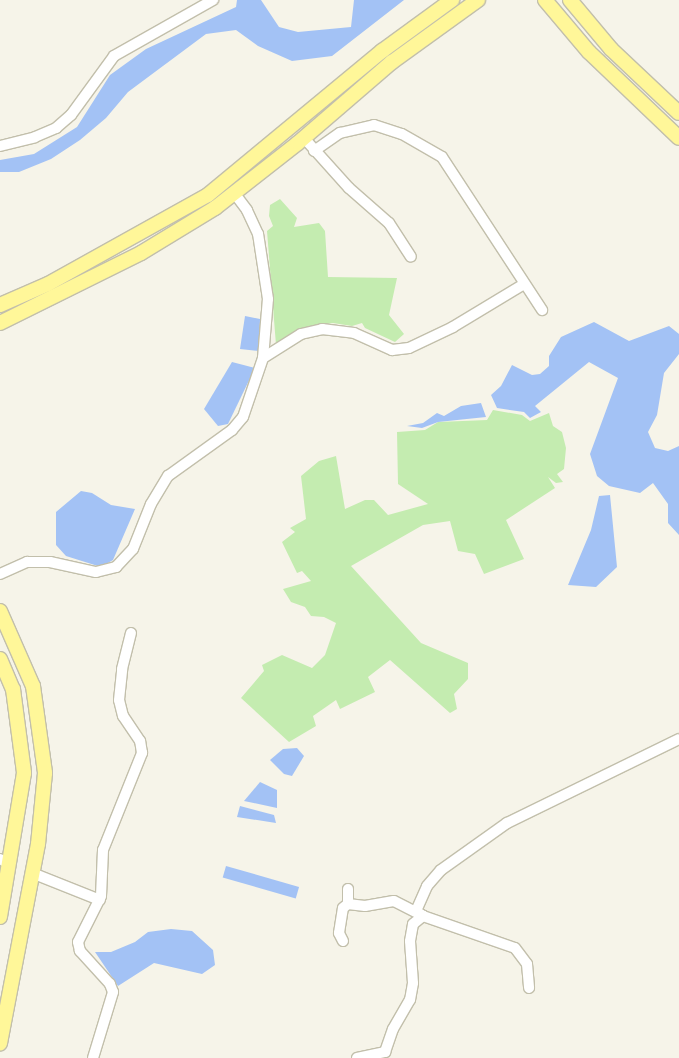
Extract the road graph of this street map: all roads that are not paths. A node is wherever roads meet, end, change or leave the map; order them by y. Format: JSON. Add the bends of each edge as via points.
{"nodes":[{"id":1,"x":213,"y":0,"type":"edge"},
{"id":2,"x":452,"y":0,"type":"edge"},
{"id":3,"x":478,"y":0,"type":"edge"},
{"id":4,"x":545,"y":0,"type":"edge"},
{"id":5,"x":570,"y":0,"type":"edge"},
{"id":6,"x":679,"y":113,"type":"edge"},
{"id":7,"x":304,"y":138,"type":"junction"},
{"id":8,"x":679,"y":138,"type":"edge"},
{"id":9,"x":0,"y":146,"type":"edge"},
{"id":10,"x":314,"y":150,"type":"junction"},
{"id":11,"x":234,"y":193,"type":"junction"},
{"id":12,"x":411,"y":257,"type":"dead end"},
{"id":13,"x":524,"y":284,"type":"junction"},
{"id":14,"x":0,"y":306,"type":"edge"},
{"id":15,"x":542,"y":310,"type":"dead end"},
{"id":16,"x":0,"y":323,"type":"edge"},
{"id":17,"x":263,"y":358,"type":"junction"},
{"id":18,"x":0,"y":574,"type":"edge"},
{"id":19,"x":0,"y":611,"type":"edge"},
{"id":20,"x":131,"y":633,"type":"dead end"},
{"id":21,"x":0,"y":659,"type":"edge"},
{"id":22,"x":679,"y":740,"type":"edge"},
{"id":23,"x":4,"y":862,"type":"edge"},
{"id":24,"x":32,"y":873,"type":"junction"},
{"id":25,"x":348,"y":889,"type":"dead end"},
{"id":26,"x":100,"y":900,"type":"junction"},
{"id":27,"x":348,"y":904,"type":"junction"},
{"id":28,"x":423,"y":916,"type":"junction"},
{"id":29,"x":0,"y":917,"type":"edge"},
{"id":30,"x":343,"y":941,"type":"dead end"},
{"id":31,"x":529,"y":988,"type":"dead end"},
{"id":32,"x":0,"y":1043,"type":"edge"},
{"id":33,"x":93,"y":1058,"type":"edge"},
{"id":34,"x":357,"y":1058,"type":"edge"}],
"edges":[{"from":1,"to":9,"type":"street","via":[[114,56],[70,115],[56,128],[35,138]]},
{"from":2,"to":14,"type":"main road","via":[[382,51],[208,195],[132,240]]},
{"from":3,"to":7,"type":"main road","via":[[392,62]]},
{"from":4,"to":8,"type":"main road","via":[[589,52]]},
{"from":5,"to":6,"type":"main road","via":[[611,49]]},
{"from":7,"to":10,"type":"street"},
{"from":7,"to":11,"type":"main road"},
{"from":10,"to":12,"type":"street","via":[[349,188],[389,223]]},
{"from":10,"to":13,"type":"street","via":[[340,133],[374,125],[402,134],[442,157]]},
{"from":11,"to":16,"type":"main road","via":[[141,253]]},
{"from":11,"to":17,"type":"street","via":[[248,210],[258,234],[265,269],[268,299]]},
{"from":13,"to":15,"type":"street"},
{"from":13,"to":17,"type":"street","via":[[453,327],[409,348],[392,350],[348,331],[322,329],[301,334]]},
{"from":17,"to":18,"type":"street","via":[[243,417],[232,430],[168,476],[151,504],[133,549],[122,562],[96,572],[50,562],[27,562]]},
{"from":19,"to":24,"type":"main road","via":[[33,686],[45,773]]},
{"from":20,"to":26,"type":"street","via":[[122,669],[119,700],[123,716],[140,741],[142,752],[103,850]]},
{"from":21,"to":23,"type":"main road","via":[[13,689],[24,773]]},
{"from":22,"to":28,"type":"street","via":[[495,831],[441,870],[427,886],[416,911]]},
{"from":23,"to":29,"type":"main road"},
{"from":24,"to":26,"type":"street"},
{"from":24,"to":32,"type":"main road"},
{"from":25,"to":27,"type":"street"},
{"from":26,"to":33,"type":"street","via":[[78,942],[80,952],[110,984],[113,992]]},
{"from":27,"to":28,"type":"street","via":[[365,906],[394,901]]},
{"from":27,"to":30,"type":"street","via":[[343,908],[339,934]]},
{"from":28,"to":31,"type":"street","via":[[515,948],[528,964]]},
{"from":28,"to":34,"type":"street","via":[[413,924],[410,941],[413,983],[410,1000],[393,1029],[385,1052]]}]}
